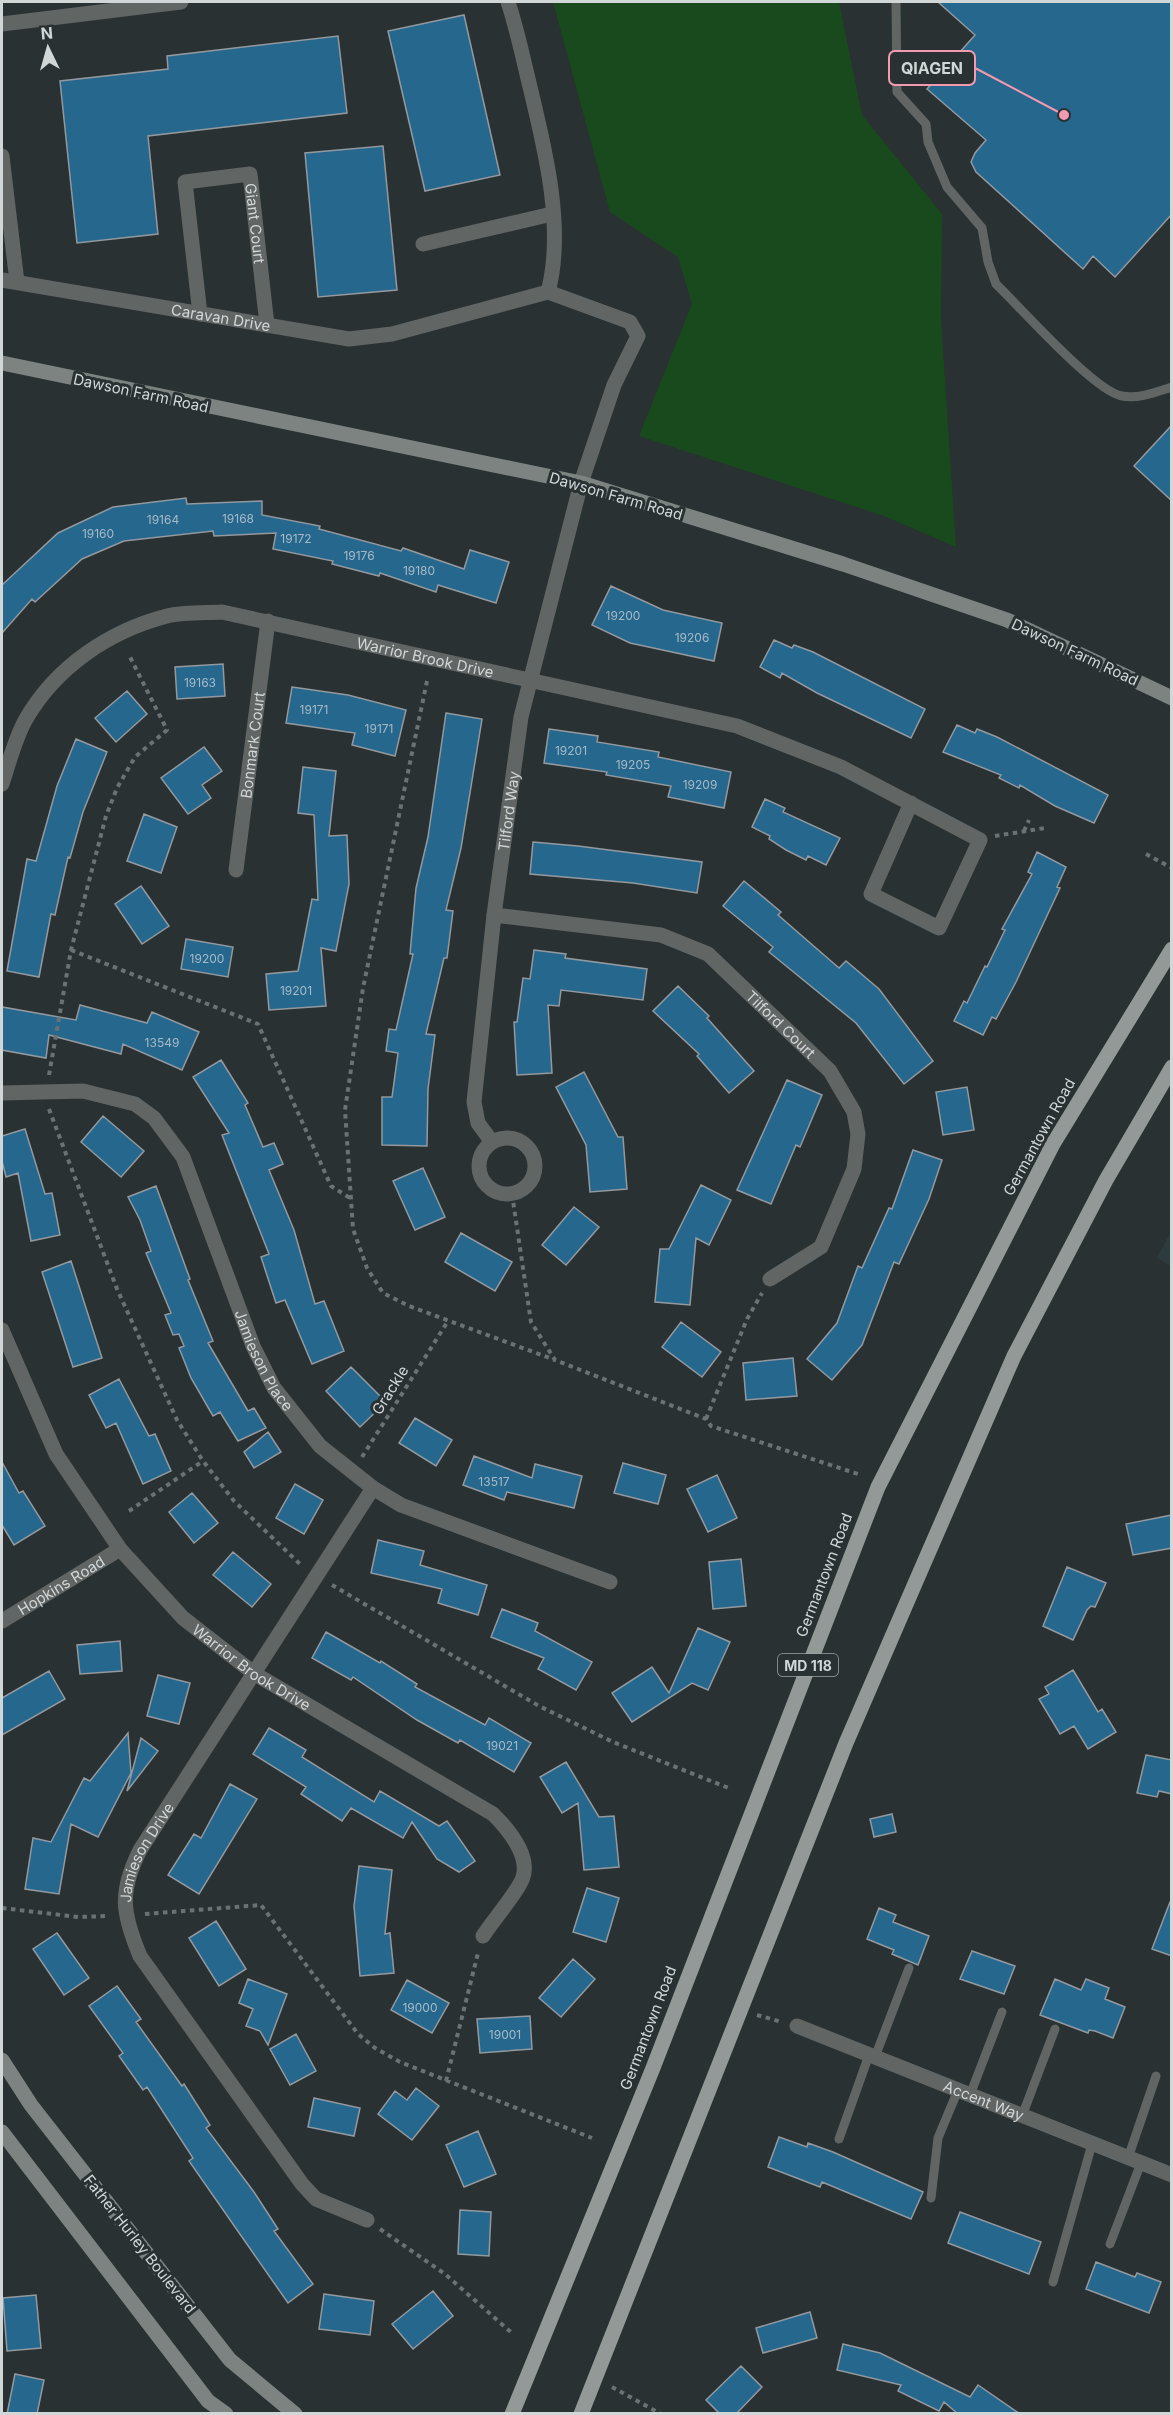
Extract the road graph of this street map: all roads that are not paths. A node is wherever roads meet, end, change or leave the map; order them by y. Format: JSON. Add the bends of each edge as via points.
{"nodes":[{"id":1,"x":172,"y":2,"type":"edge"},
{"id":2,"x":508,"y":2,"type":"edge"},
{"id":3,"x":896,"y":2,"type":"edge"},
{"id":4,"x":2,"y":24,"type":"edge"},
{"id":5,"x":2,"y":156,"type":"edge"},
{"id":6,"x":552,"y":214,"type":"junction"},
{"id":7,"x":423,"y":244,"type":"dead end"},
{"id":8,"x":9,"y":281,"type":"edge"},
{"id":9,"x":548,"y":292,"type":"junction"},
{"id":10,"x":201,"y":314,"type":"junction"},
{"id":11,"x":267,"y":325,"type":"junction"},
{"id":12,"x":2,"y":363,"type":"edge"},
{"id":13,"x":1172,"y":387,"type":"edge"},
{"id":14,"x":581,"y":483,"type":"junction"},
{"id":15,"x":268,"y":621,"type":"junction"},
{"id":16,"x":531,"y":679,"type":"junction"},
{"id":17,"x":1172,"y":698,"type":"edge"},
{"id":18,"x":2,"y":784,"type":"edge"},
{"id":19,"x":910,"y":803,"type":"junction"},
{"id":20,"x":236,"y":870,"type":"dead end"},
{"id":21,"x":494,"y":915,"type":"junction"},
{"id":22,"x":1172,"y":949,"type":"edge"},
{"id":23,"x":1172,"y":1067,"type":"edge"},
{"id":24,"x":2,"y":1093,"type":"edge"},
{"id":25,"x":492,"y":1142,"type":"junction"},
{"id":26,"x":770,"y":1279,"type":"road end"},
{"id":27,"x":2,"y":1330,"type":"edge"},
{"id":28,"x":373,"y":1488,"type":"junction"},
{"id":29,"x":120,"y":1549,"type":"junction"},
{"id":30,"x":610,"y":1582,"type":"dead end"},
{"id":31,"x":2,"y":1621,"type":"edge"},
{"id":32,"x":255,"y":1674,"type":"junction"},
{"id":33,"x":483,"y":1935,"type":"road end"},
{"id":34,"x":909,"y":1968,"type":"dead end"},
{"id":35,"x":1002,"y":2012,"type":"dead end"},
{"id":36,"x":797,"y":2026,"type":"road end"},
{"id":37,"x":1055,"y":2029,"type":"dead end"},
{"id":38,"x":872,"y":2056,"type":"junction"},
{"id":39,"x":2,"y":2060,"type":"edge"},
{"id":40,"x":1156,"y":2076,"type":"dead end"},
{"id":41,"x":964,"y":2092,"type":"junction"},
{"id":42,"x":1022,"y":2116,"type":"junction"},
{"id":43,"x":2,"y":2132,"type":"edge"},
{"id":44,"x":839,"y":2139,"type":"dead end"},
{"id":45,"x":1092,"y":2144,"type":"junction"},
{"id":46,"x":1135,"y":2160,"type":"junction"},
{"id":47,"x":1172,"y":2175,"type":"edge"},
{"id":48,"x":931,"y":2198,"type":"dead end"},
{"id":49,"x":368,"y":2220,"type":"road end"},
{"id":50,"x":1110,"y":2244,"type":"dead end"},
{"id":51,"x":1053,"y":2282,"type":"dead end"},
{"id":52,"x":226,"y":2414,"type":"edge"},
{"id":53,"x":295,"y":2414,"type":"edge"},
{"id":54,"x":512,"y":2414,"type":"edge"},
{"id":55,"x":581,"y":2414,"type":"edge"}],
"edges":[{"from":1,"to":4,"type":"street"},
{"from":2,"to":6,"type":"street","via":[[546,156]]},
{"from":3,"to":13,"type":"lane","via":[[897,92],[926,124],[928,142],[947,187],[982,228],[996,284],[1100,386],[1121,396],[1145,395]]},
{"from":5,"to":8,"type":"street","name":"Caravan Drive"},
{"from":6,"to":7,"type":"street"},
{"from":6,"to":9,"type":"street","via":[[554,271]]},
{"from":8,"to":10,"type":"street","name":"Caravan Drive"},
{"from":9,"to":11,"type":"street","name":"Caravan Drive","via":[[373,338],[349,339]]},
{"from":9,"to":14,"type":"street","via":[[630,322],[638,336],[614,385]]},
{"from":10,"to":11,"type":"street","name":"Caravan Drive"},
{"from":10,"to":11,"type":"street","name":"Giant Court","via":[[185,183],[250,174]]},
{"from":12,"to":14,"type":"street","name":"Dawson Farm Road"},
{"from":14,"to":16,"type":"street","name":"Tilford Way"},
{"from":14,"to":17,"type":"street","name":"Dawson Farm Road","via":[[843,564],[1007,620]]},
{"from":15,"to":16,"type":"street","name":"Warrior Brook Drive"},
{"from":15,"to":18,"type":"street","name":"Warrior Brook Drive","via":[[222,612],[169,616],[123,631],[80,656],[51,683],[26,720]]},
{"from":15,"to":20,"type":"street","name":"Bonmark Court"},
{"from":16,"to":19,"type":"street","name":"Warrior Brook Drive","via":[[737,726],[842,767]]},
{"from":16,"to":21,"type":"street","name":"Tilford Way","via":[[521,717]]},
{"from":19,"to":19,"type":"street","name":"Warrior Brook Drive","via":[[980,840],[939,928],[871,894]]},
{"from":21,"to":25,"type":"street","name":"Tilford Way","via":[[474,1102],[478,1123]]},
{"from":21,"to":26,"type":"street","name":"Tilford Court","via":[[661,935],[708,954],[830,1071],[854,1112],[858,1134],[854,1169],[821,1247]]},
{"from":22,"to":54,"type":"main road","name":"Germantown Road","number":"MD 118","via":[[1053,1144],[878,1487],[657,2057]]},
{"from":23,"to":55,"type":"main road","via":[[1106,1180],[1014,1356],[846,1743]]},
{"from":24,"to":28,"type":"street","name":"Jamieson Place","via":[[83,1091],[135,1104],[154,1118],[183,1157],[253,1346],[274,1388],[320,1446]]},
{"from":25,"to":25,"type":"street","via":[[500,1138],[518,1139],[525,1144],[535,1159],[528,1185],[512,1194],[493,1190],[481,1176],[480,1157]]},
{"from":27,"to":29,"type":"street","name":"Warrior Brook Drive","via":[[56,1454]]},
{"from":28,"to":30,"type":"street","name":"Jamieson Place","via":[[401,1505]]},
{"from":28,"to":32,"type":"street","name":"Jamieson Drive"},
{"from":29,"to":31,"type":"street","name":"Hopkins Road"},
{"from":29,"to":32,"type":"street","name":"Warrior Brook Drive","via":[[183,1618]]},
{"from":32,"to":33,"type":"street","name":"Warrior Brook Drive","via":[[493,1815],[508,1829],[522,1857],[524,1876]]},
{"from":32,"to":49,"type":"street","name":"Jamieson Drive","via":[[140,1850],[129,1872],[124,1896],[126,1923],[140,1956],[302,2184],[316,2199]]},
{"from":34,"to":38,"type":"lane"},
{"from":35,"to":41,"type":"lane"},
{"from":36,"to":38,"type":"street","name":"Accent Way"},
{"from":37,"to":42,"type":"lane"},
{"from":38,"to":41,"type":"street","name":"Accent Way"},
{"from":38,"to":44,"type":"lane"},
{"from":39,"to":53,"type":"street","name":"Father Hurley Boulevard","via":[[32,2105],[230,2360]]},
{"from":40,"to":46,"type":"lane"},
{"from":41,"to":42,"type":"street","name":"Accent Way"},
{"from":41,"to":48,"type":"lane","via":[[938,2138]]},
{"from":42,"to":45,"type":"street","name":"Accent Way"},
{"from":43,"to":52,"type":"street","via":[[208,2401]]},
{"from":45,"to":46,"type":"street","name":"Accent Way"},
{"from":45,"to":51,"type":"lane"},
{"from":46,"to":47,"type":"street","name":"Accent Way"},
{"from":46,"to":50,"type":"lane"}]}
